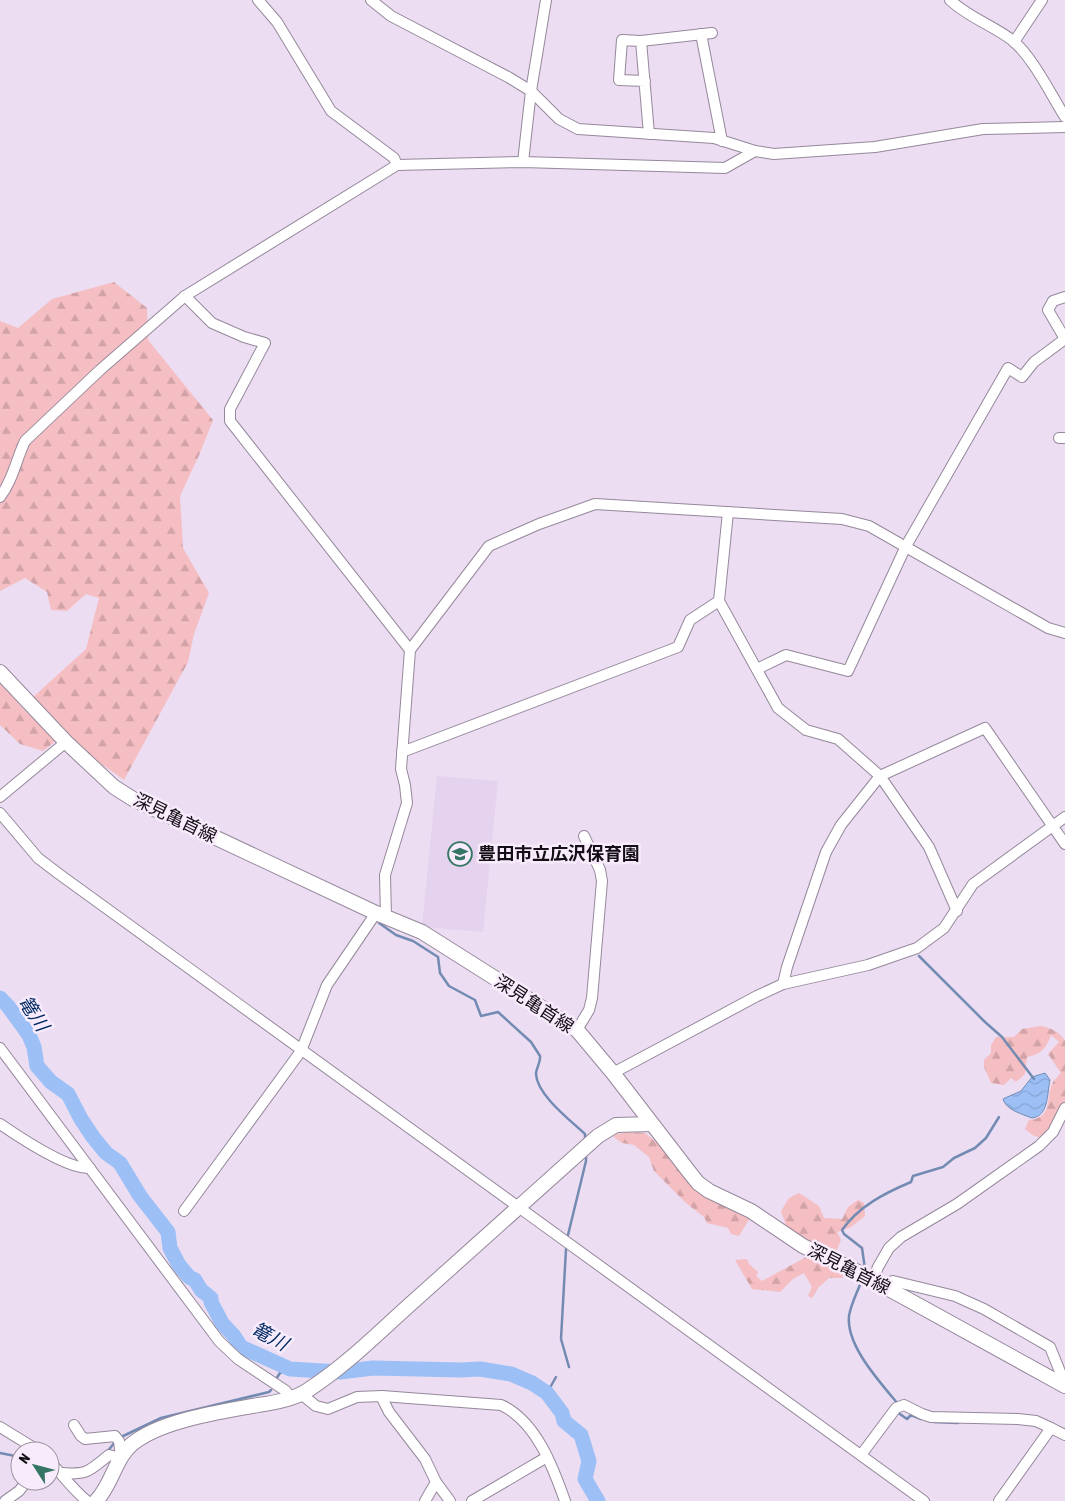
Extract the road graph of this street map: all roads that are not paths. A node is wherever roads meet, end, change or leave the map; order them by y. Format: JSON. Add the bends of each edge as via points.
{"nodes":[{"id":1,"x":258,"y":0,"type":"edge"},
{"id":2,"x":371,"y":0,"type":"edge"},
{"id":3,"x":546,"y":0,"type":"edge"},
{"id":4,"x":950,"y":0,"type":"edge"},
{"id":5,"x":1042,"y":0,"type":"edge"},
{"id":6,"x":641,"y":41,"type":"junction"},
{"id":7,"x":1014,"y":42,"type":"junction"},
{"id":8,"x":645,"y":81,"type":"junction"},
{"id":9,"x":531,"y":91,"type":"junction"},
{"id":10,"x":1065,"y":117,"type":"edge"},
{"id":11,"x":1065,"y":127,"type":"edge"},
{"id":12,"x":649,"y":134,"type":"junction"},
{"id":13,"x":722,"y":141,"type":"junction"},
{"id":14,"x":755,"y":151,"type":"junction"},
{"id":15,"x":523,"y":162,"type":"junction"},
{"id":16,"x":396,"y":165,"type":"junction"},
{"id":17,"x":185,"y":296,"type":"junction"},
{"id":18,"x":1065,"y":297,"type":"edge"},
{"id":19,"x":1065,"y":339,"type":"edge"},
{"id":20,"x":0,"y":497,"type":"edge"},
{"id":21,"x":728,"y":512,"type":"junction"},
{"id":22,"x":906,"y":546,"type":"junction"},
{"id":23,"x":719,"y":601,"type":"junction"},
{"id":24,"x":1065,"y":633,"type":"edge"},
{"id":25,"x":410,"y":650,"type":"junction"},
{"id":26,"x":757,"y":669,"type":"junction"},
{"id":27,"x":0,"y":672,"type":"edge"},
{"id":28,"x":66,"y":742,"type":"junction"},
{"id":29,"x":402,"y":752,"type":"junction"},
{"id":30,"x":880,"y":776,"type":"junction"},
{"id":31,"x":0,"y":797,"type":"edge"},
{"id":32,"x":0,"y":813,"type":"edge"},
{"id":33,"x":1065,"y":817,"type":"edge"},
{"id":34,"x":1052,"y":826,"type":"junction"},
{"id":35,"x":584,"y":836,"type":"dead end"},
{"id":36,"x":1065,"y":844,"type":"edge"},
{"id":37,"x":956,"y":911,"type":"junction"},
{"id":38,"x":381,"y":915,"type":"junction"},
{"id":39,"x":784,"y":984,"type":"junction"},
{"id":40,"x":577,"y":1030,"type":"junction"},
{"id":41,"x":0,"y":1048,"type":"edge"},
{"id":42,"x":301,"y":1051,"type":"junction"},
{"id":43,"x":613,"y":1073,"type":"junction"},
{"id":44,"x":1065,"y":1108,"type":"edge"},
{"id":45,"x":0,"y":1124,"type":"edge"},
{"id":46,"x":652,"y":1124,"type":"junction"},
{"id":47,"x":90,"y":1168,"type":"junction"},
{"id":48,"x":518,"y":1208,"type":"junction"},
{"id":49,"x":184,"y":1211,"type":"dead end"},
{"id":50,"x":879,"y":1283,"type":"junction"},
{"id":51,"x":1063,"y":1385,"type":"edge"},
{"id":52,"x":299,"y":1394,"type":"junction"},
{"id":53,"x":382,"y":1396,"type":"junction"},
{"id":54,"x":74,"y":1425,"type":"dead end"},
{"id":55,"x":0,"y":1427,"type":"edge"},
{"id":56,"x":1051,"y":1429,"type":"junction"},
{"id":57,"x":1065,"y":1435,"type":"edge"},
{"id":58,"x":23,"y":1441,"type":"edge"},
{"id":59,"x":861,"y":1455,"type":"junction"},
{"id":60,"x":547,"y":1457,"type":"junction"},
{"id":61,"x":121,"y":1458,"type":"junction"},
{"id":62,"x":61,"y":1473,"type":"joint"},
{"id":63,"x":436,"y":1482,"type":"junction"},
{"id":64,"x":19,"y":1491,"type":"edge"},
{"id":65,"x":5,"y":1501,"type":"edge"},
{"id":66,"x":87,"y":1501,"type":"edge"},
{"id":67,"x":96,"y":1501,"type":"edge"},
{"id":68,"x":425,"y":1501,"type":"edge"},
{"id":69,"x":450,"y":1501,"type":"edge"},
{"id":70,"x":472,"y":1501,"type":"edge"},
{"id":71,"x":565,"y":1501,"type":"edge"},
{"id":72,"x":924,"y":1501,"type":"edge"},
{"id":73,"x":999,"y":1501,"type":"edge"}],
"edges":[{"from":1,"to":16,"type":"street","via":[[277,22],[331,111],[394,158]]},
{"from":2,"to":9,"type":"street","via":[[391,16]]},
{"from":3,"to":9,"type":"street"},
{"from":4,"to":7,"type":"street","via":[[960,10]]},
{"from":5,"to":7,"type":"street"},
{"from":6,"to":8,"type":"street"},
{"from":6,"to":8,"type":"street","via":[[622,40],[618,80]]},
{"from":6,"to":13,"type":"street","via":[[706,33]]},
{"from":7,"to":10,"type":"street","via":[[1034,66]]},
{"from":8,"to":12,"type":"street"},
{"from":9,"to":12,"type":"street","via":[[559,119],[578,129]]},
{"from":9,"to":15,"type":"street"},
{"from":11,"to":14,"type":"street","via":[[983,128],[875,147],[838,150],[774,154]]},
{"from":12,"to":13,"type":"street"},
{"from":13,"to":14,"type":"street"},
{"from":14,"to":15,"type":"street","via":[[725,168]]},
{"from":15,"to":16,"type":"street"},
{"from":16,"to":17,"type":"street"},
{"from":17,"to":20,"type":"street","via":[[34,432],[22,447],[12,476]]},
{"from":17,"to":25,"type":"street","via":[[212,324],[265,342],[230,409],[230,421]]},
{"from":18,"to":19,"type":"street","via":[[1053,301],[1048,310]]},
{"from":19,"to":22,"type":"street","via":[[1034,362],[1022,377],[1008,368]]},
{"from":21,"to":22,"type":"street","via":[[842,519],[869,526]]},
{"from":21,"to":23,"type":"street"},
{"from":21,"to":25,"type":"street","via":[[595,504],[539,524],[489,546]]},
{"from":22,"to":24,"type":"street","via":[[1048,628]]},
{"from":22,"to":26,"type":"street","via":[[848,671],[786,655]]},
{"from":23,"to":26,"type":"street"},
{"from":23,"to":29,"type":"street","via":[[690,620],[678,647]]},
{"from":25,"to":29,"type":"street"},
{"from":26,"to":30,"type":"street","via":[[778,708],[806,730],[838,739]]},
{"from":27,"to":28,"type":"main road","name":"深見亀首線"},
{"from":28,"to":31,"type":"street"},
{"from":28,"to":38,"type":"main road","name":"深見亀首線","via":[[114,787],[133,799]]},
{"from":29,"to":38,"type":"street","via":[[406,803],[385,875]]},
{"from":30,"to":34,"type":"street","via":[[985,728]]},
{"from":30,"to":37,"type":"street","via":[[929,847]]},
{"from":30,"to":39,"type":"street","via":[[841,825],[826,852]]},
{"from":32,"to":42,"type":"street","via":[[38,858]]},
{"from":33,"to":34,"type":"street"},
{"from":34,"to":36,"type":"street"},
{"from":34,"to":37,"type":"street","via":[[973,884]]},
{"from":35,"to":40,"type":"street","via":[[602,881],[592,998]]},
{"from":37,"to":39,"type":"street","via":[[944,928],[917,948],[868,965]]},
{"from":38,"to":40,"type":"main road","name":"深見亀首線","via":[[422,932]]},
{"from":38,"to":42,"type":"street","via":[[327,986]]},
{"from":39,"to":43,"type":"street"},
{"from":40,"to":43,"type":"main road","name":"深見亀首線"},
{"from":41,"to":47,"type":"street"},
{"from":42,"to":48,"type":"street"},
{"from":42,"to":49,"type":"street"},
{"from":43,"to":46,"type":"main road","name":"深見亀首線"},
{"from":44,"to":50,"type":"street","via":[[1053,1132],[1039,1146],[957,1204],[901,1236],[878,1267]]},
{"from":45,"to":47,"type":"street","via":[[76,1167]]},
{"from":46,"to":48,"type":"main road","via":[[626,1124],[608,1129]]},
{"from":46,"to":50,"type":"main road","name":"深見亀首線","via":[[698,1183],[709,1191],[759,1216],[804,1246]]},
{"from":47,"to":52,"type":"street","via":[[219,1341],[238,1359],[286,1391]]},
{"from":48,"to":52,"type":"main road","via":[[362,1348],[331,1374]]},
{"from":48,"to":59,"type":"street"},
{"from":50,"to":51,"type":"main road","name":"深見亀首線"},
{"from":50,"to":51,"type":"street","via":[[893,1281],[955,1296],[1014,1326],[1050,1347]]},
{"from":52,"to":53,"type":"street","via":[[316,1406],[328,1408],[357,1397]]},
{"from":52,"to":61,"type":"main road","via":[[161,1428],[131,1444]]},
{"from":53,"to":60,"type":"street","via":[[501,1405],[527,1424]]},
{"from":53,"to":63,"type":"street","via":[[389,1412],[425,1459]]},
{"from":54,"to":61,"type":"street","via":[[85,1439],[111,1437],[119,1441]]},
{"from":55,"to":58,"type":"street"},
{"from":56,"to":57,"type":"street"},
{"from":56,"to":59,"type":"street","via":[[1036,1421],[1018,1419],[931,1417],[904,1405],[898,1407]]},
{"from":56,"to":73,"type":"street"},
{"from":59,"to":72,"type":"street"},
{"from":60,"to":70,"type":"street"},
{"from":60,"to":71,"type":"street"},
{"from":61,"to":62,"type":"street","via":[[109,1455],[80,1475]]},
{"from":61,"to":67,"type":"main road","via":[[103,1494]]},
{"from":62,"to":66,"type":"street"},
{"from":63,"to":68,"type":"street"},
{"from":63,"to":69,"type":"street"},
{"from":64,"to":65,"type":"street"}]}
